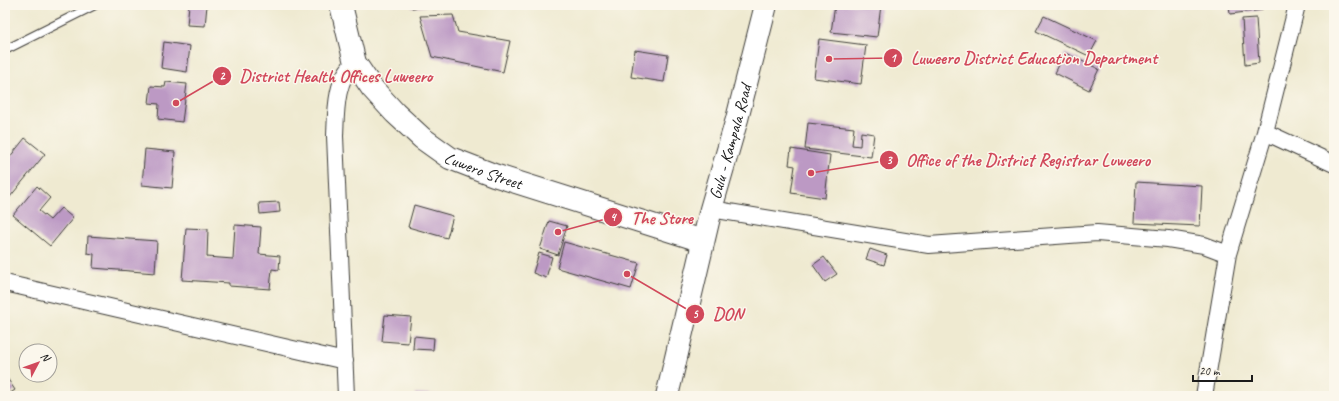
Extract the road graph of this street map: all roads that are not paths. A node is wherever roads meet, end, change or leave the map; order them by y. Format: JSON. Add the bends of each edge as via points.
{"nodes":[{"id":1,"x":95,"y":5,"type":"edge"},
{"id":2,"x":341,"y":5,"type":"edge"},
{"id":3,"x":766,"y":5,"type":"edge"},
{"id":4,"x":1297,"y":5,"type":"edge"},
{"id":5,"x":5,"y":50,"type":"edge"},
{"id":6,"x":355,"y":63,"type":"junction"},
{"id":7,"x":1265,"y":132,"type":"junction"},
{"id":8,"x":1334,"y":164,"type":"edge"},
{"id":9,"x":711,"y":209,"type":"junction"},
{"id":10,"x":703,"y":241,"type":"junction"},
{"id":11,"x":1228,"y":254,"type":"junction"},
{"id":12,"x":5,"y":283,"type":"edge"},
{"id":13,"x":345,"y":361,"type":"junction"},
{"id":14,"x":346,"y":396,"type":"edge"},
{"id":15,"x":667,"y":396,"type":"edge"},
{"id":16,"x":1204,"y":396,"type":"edge"}],
"edges":[{"from":1,"to":5,"type":"lane"},
{"from":2,"to":6,"type":"main road","name":"Luwero Street"},
{"from":3,"to":9,"type":"main road","name":"Gulu - Kampala Road"},
{"from":4,"to":7,"type":"street"},
{"from":6,"to":10,"type":"main road","name":"Luwero Street","via":[[372,88],[395,113],[422,138],[450,158],[494,175]]},
{"from":6,"to":13,"type":"street","via":[[350,67],[340,87],[335,136]]},
{"from":7,"to":8,"type":"street"},
{"from":7,"to":11,"type":"street"},
{"from":9,"to":10,"type":"main road","name":"Gulu - Kampala Road"},
{"from":9,"to":11,"type":"street","via":[[928,245],[1097,233],[1168,239],[1204,245]]},
{"from":10,"to":15,"type":"main road","name":"Gulu - Kampala Road"},
{"from":11,"to":16,"type":"street"},
{"from":12,"to":13,"type":"street"},
{"from":13,"to":14,"type":"street"}]}
